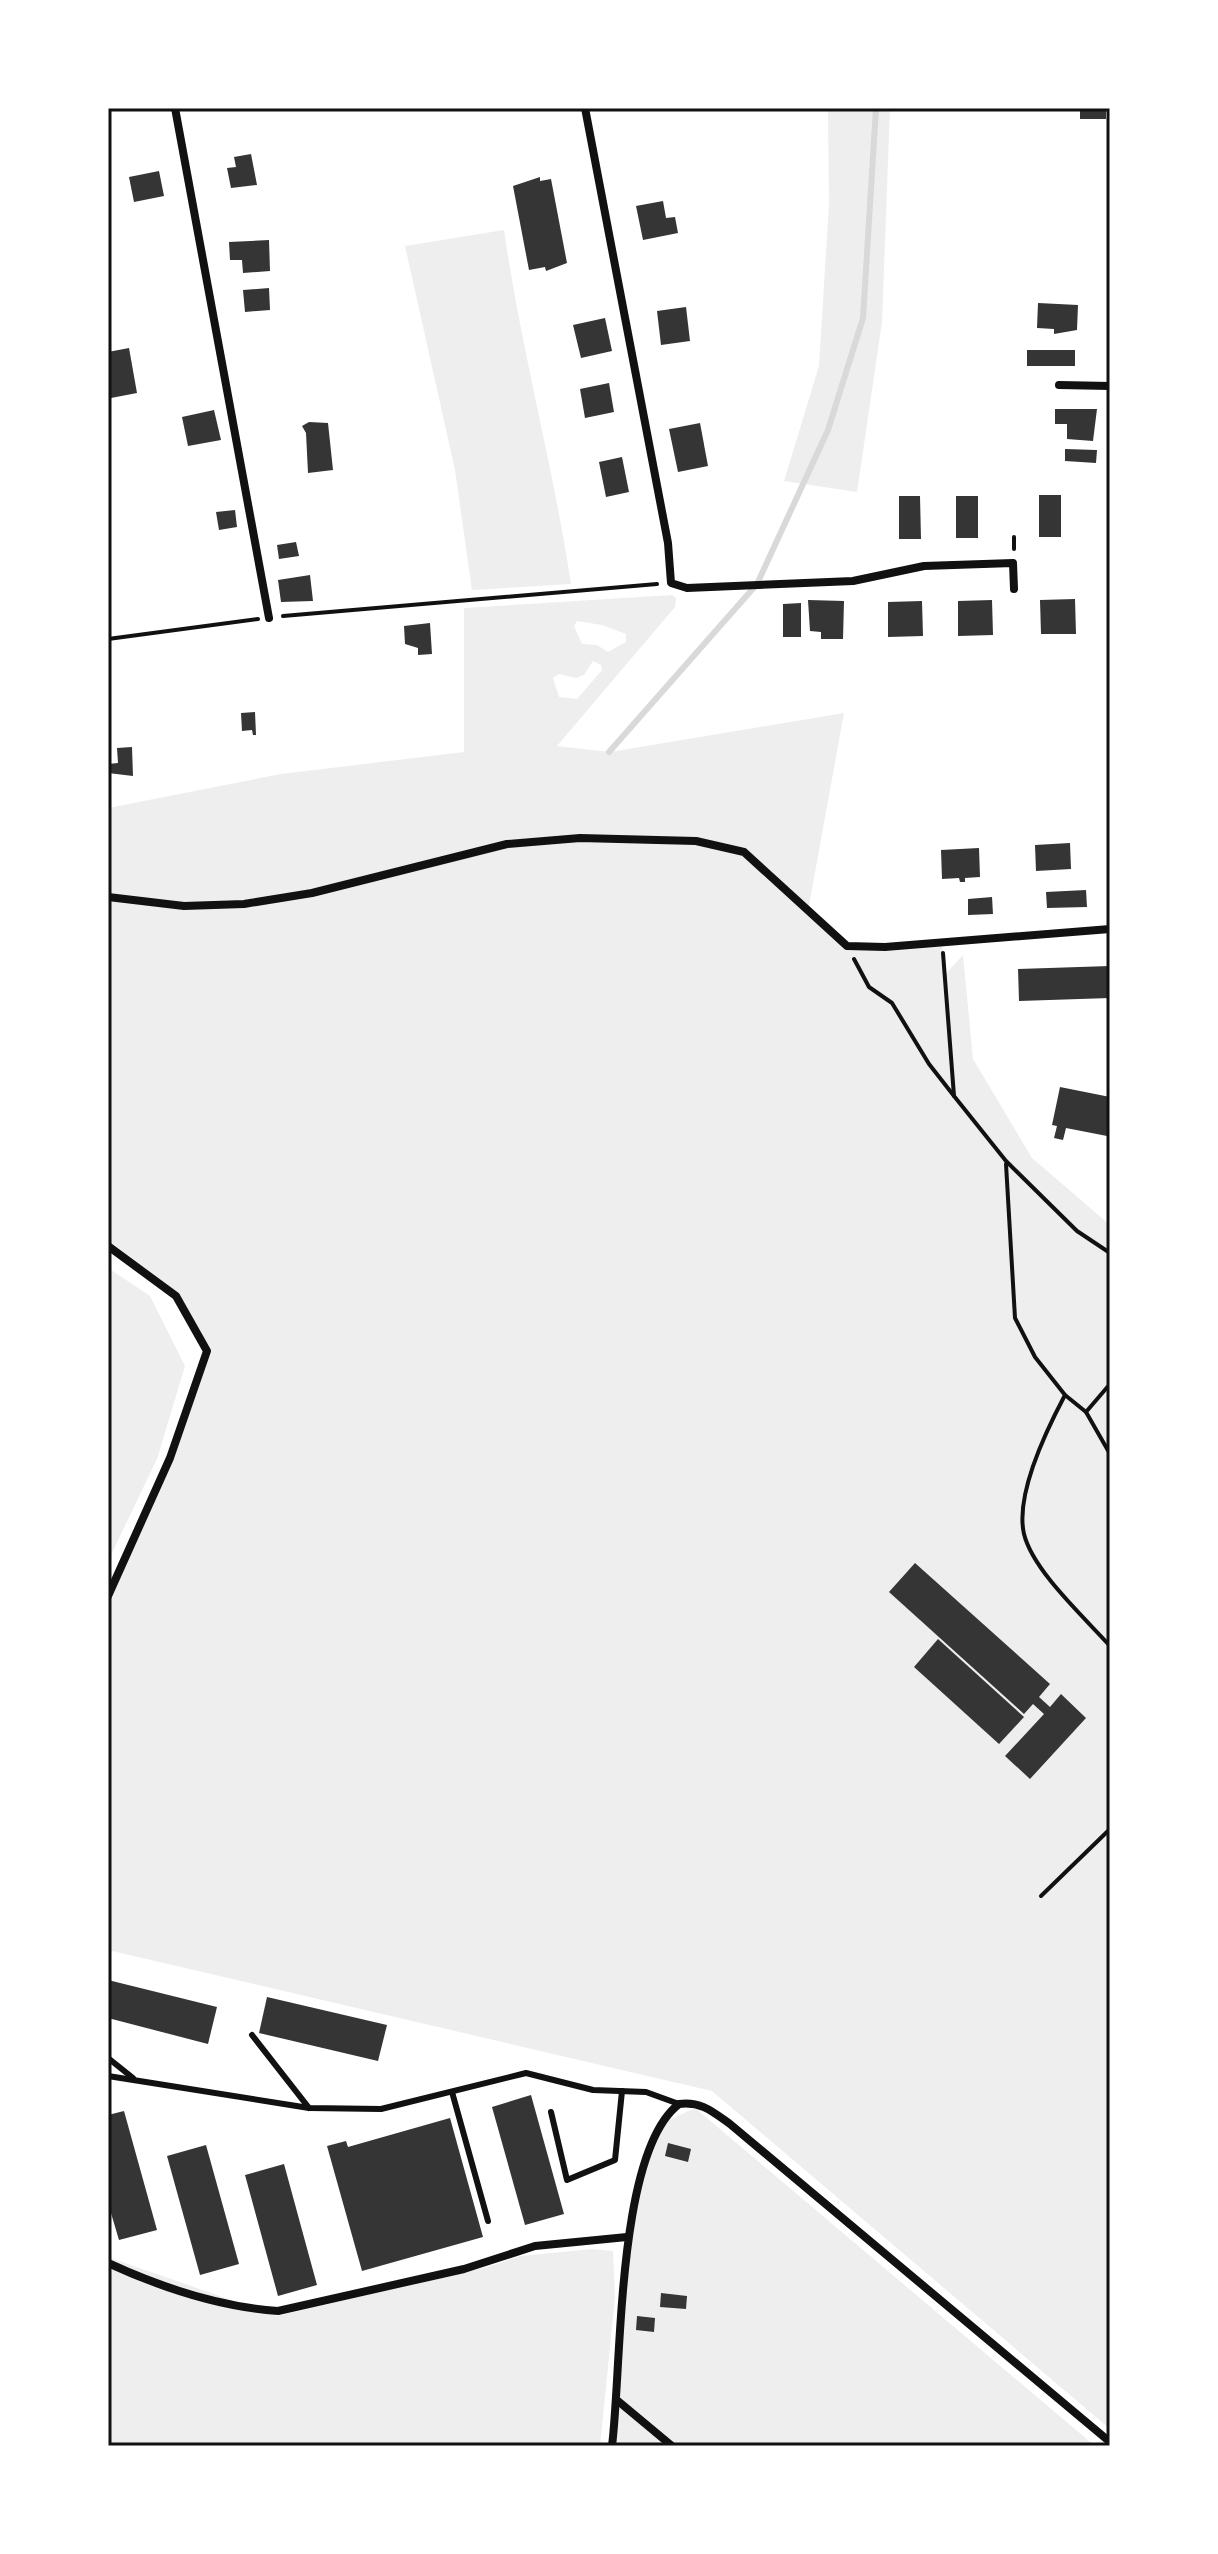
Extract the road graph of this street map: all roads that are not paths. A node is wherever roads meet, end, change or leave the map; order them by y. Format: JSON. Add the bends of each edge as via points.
{"nodes":[{"id":1,"x":175,"y":108,"type":"edge"},
{"id":2,"x":585,"y":108,"type":"edge"},
{"id":3,"x":1059,"y":385,"type":"dead end"},
{"id":4,"x":1110,"y":386,"type":"edge"},
{"id":5,"x":1014,"y":589,"type":"dead end"},
{"id":6,"x":269,"y":618,"type":"road end"},
{"id":7,"x":108,"y":897,"type":"edge"},
{"id":8,"x":1110,"y":929,"type":"edge"},
{"id":9,"x":108,"y":1246,"type":"edge"},
{"id":10,"x":108,"y":1596,"type":"edge"},
{"id":11,"x":252,"y":2035,"type":"dead end"},
{"id":12,"x":108,"y":2058,"type":"edge"},
{"id":13,"x":108,"y":2076,"type":"edge"},
{"id":14,"x":136,"y":2080,"type":"junction"},
{"id":15,"x":622,"y":2091,"type":"junction"},
{"id":16,"x":452,"y":2092,"type":"junction"},
{"id":17,"x":679,"y":2104,"type":"junction"},
{"id":18,"x":309,"y":2108,"type":"junction"},
{"id":19,"x":551,"y":2112,"type":"dead end"},
{"id":20,"x":488,"y":2221,"type":"dead end"},
{"id":21,"x":627,"y":2237,"type":"junction"},
{"id":22,"x":108,"y":2263,"type":"edge"},
{"id":23,"x":618,"y":2401,"type":"junction"},
{"id":24,"x":1110,"y":2442,"type":"edge"},
{"id":25,"x":612,"y":2446,"type":"edge"},
{"id":26,"x":672,"y":2446,"type":"edge"}],
"edges":[{"from":1,"to":6,"type":"street"},
{"from":2,"to":5,"type":"street","via":[[668,543],[671,583],[687,588],[853,581],[924,566],[1013,563]]},
{"from":3,"to":4,"type":"street"},
{"from":7,"to":8,"type":"street","via":[[184,906],[244,904],[312,893],[507,844],[580,838],[696,841],[744,852],[847,946]]},
{"from":9,"to":10,"type":"street","via":[[176,1296],[207,1351],[170,1458]]},
{"from":11,"to":18,"type":"lane"},
{"from":12,"to":14,"type":"lane"},
{"from":13,"to":14,"type":"lane"},
{"from":14,"to":18,"type":"lane"},
{"from":15,"to":16,"type":"lane","via":[[593,2090],[526,2073]]},
{"from":15,"to":17,"type":"lane","via":[[646,2092]]},
{"from":15,"to":19,"type":"lane","via":[[615,2160],[567,2180]]},
{"from":16,"to":18,"type":"lane","via":[[381,2109]]},
{"from":16,"to":20,"type":"lane"},
{"from":17,"to":21,"type":"street","via":[[659,2125]]},
{"from":17,"to":24,"type":"street","via":[[704,2105],[730,2124]]},
{"from":21,"to":22,"type":"street","via":[[535,2246],[464,2269],[278,2311],[222,2302]]},
{"from":21,"to":23,"type":"street"},
{"from":23,"to":25,"type":"street"},
{"from":23,"to":26,"type":"street"}]}
